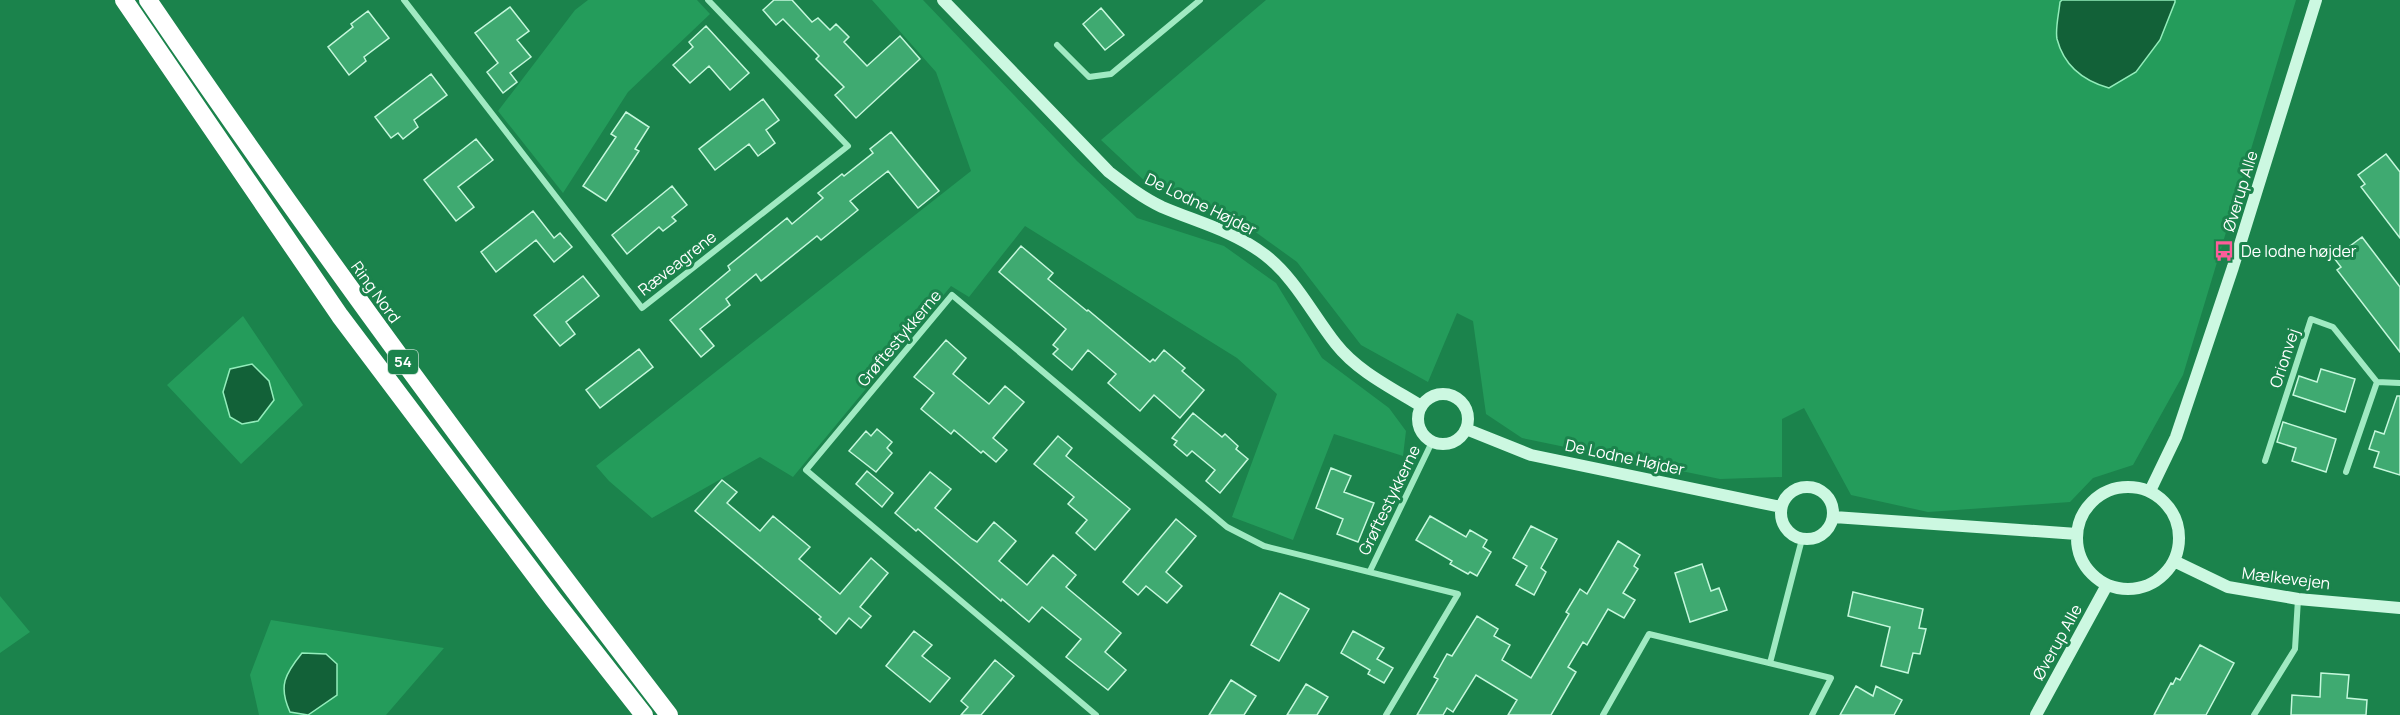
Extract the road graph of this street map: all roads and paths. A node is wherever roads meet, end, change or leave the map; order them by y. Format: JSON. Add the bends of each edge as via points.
{"nodes":[{"id":1,"x":124,"y":0,"type":"edge"},
{"id":2,"x":148,"y":0,"type":"edge"},
{"id":3,"x":404,"y":0,"type":"edge"},
{"id":4,"x":708,"y":0,"type":"edge"},
{"id":5,"x":943,"y":0,"type":"edge"},
{"id":6,"x":1200,"y":0,"type":"edge"},
{"id":7,"x":2316,"y":0,"type":"edge"},
{"id":8,"x":1057,"y":45,"type":"dead end"},
{"id":9,"x":2377,"y":382,"type":"junction"},
{"id":10,"x":2400,"y":383,"type":"edge"},
{"id":11,"x":1421,"y":406,"type":"junction"},
{"id":12,"x":1466,"y":429,"type":"junction"},
{"id":13,"x":1432,"y":442,"type":"junction"},
{"id":14,"x":2265,"y":461,"type":"dead end"},
{"id":15,"x":2346,"y":472,"type":"dead end"},
{"id":16,"x":2150,"y":491,"type":"junction"},
{"id":17,"x":1781,"y":507,"type":"junction"},
{"id":18,"x":1834,"y":517,"type":"junction"},
{"id":19,"x":2077,"y":534,"type":"junction"},
{"id":20,"x":1802,"y":539,"type":"junction"},
{"id":21,"x":2174,"y":561,"type":"junction"},
{"id":22,"x":1370,"y":571,"type":"junction"},
{"id":23,"x":2107,"y":585,"type":"junction"},
{"id":24,"x":2298,"y":599,"type":"junction"},
{"id":25,"x":2400,"y":608,"type":"edge"},
{"id":26,"x":1770,"y":663,"type":"junction"},
{"id":27,"x":644,"y":715,"type":"edge"},
{"id":28,"x":669,"y":715,"type":"edge"},
{"id":29,"x":1096,"y":715,"type":"edge"},
{"id":30,"x":1386,"y":715,"type":"edge"},
{"id":31,"x":1603,"y":715,"type":"edge"},
{"id":32,"x":1812,"y":715,"type":"edge"},
{"id":33,"x":2036,"y":715,"type":"edge"},
{"id":34,"x":2254,"y":715,"type":"edge"}],
"edges":[{"from":1,"to":27,"type":"highway","number":"54","via":[[340,316]]},
{"from":2,"to":28,"type":"highway","name":"Ring Nord","number":"54","via":[[352,294]]},
{"from":3,"to":4,"type":"street","name":"Ræveagrene","via":[[642,308],[848,146]]},
{"from":5,"to":11,"type":"street","name":"De Lodne Højder","via":[[1109,171],[1136,193],[1226,231],[1266,256],[1291,282],[1338,346],[1365,370]]},
{"from":6,"to":8,"type":"street","via":[[1111,74],[1089,77]]},
{"from":7,"to":16,"type":"street","name":"Øverup Alle","via":[[2180,426]]},
{"from":9,"to":10,"type":"street"},
{"from":9,"to":14,"type":"street","name":"Orionvej","via":[[2332,327],[2311,319]]},
{"from":9,"to":15,"type":"street"},
{"from":11,"to":12,"type":"street","via":[[1433,395],[1456,397],[1466,407]]},
{"from":11,"to":13,"type":"street","via":[[1418,423]]},
{"from":12,"to":13,"type":"street","via":[[1448,444]]},
{"from":12,"to":17,"type":"street","name":"De Lodne Højder","via":[[1531,455]]},
{"from":13,"to":22,"type":"street","name":"Grøftestykkerne"},
{"from":16,"to":19,"type":"street","via":[[2134,486],[2102,494],[2089,504]]},
{"from":16,"to":21,"type":"street","via":[[2166,503],[2177,521],[2179,542]]},
{"from":17,"to":18,"type":"street","via":[[1790,492],[1816,488],[1830,499]]},
{"from":17,"to":20,"type":"street","via":[[1787,530]]},
{"from":18,"to":19,"type":"street"},
{"from":18,"to":20,"type":"street","via":[[1826,532]]},
{"from":19,"to":23,"type":"street","via":[[2084,564]]},
{"from":20,"to":26,"type":"street"},
{"from":21,"to":23,"type":"street","via":[[2152,583],[2122,589]]},
{"from":21,"to":24,"type":"street","name":"Mælkevejen","via":[[2228,587]]},
{"from":22,"to":29,"type":"street","name":"Grøftestykkerne","via":[[1264,546],[1227,527],[952,295],[806,470]]},
{"from":22,"to":30,"type":"street","name":"Grøftestykkerne","via":[[1458,594]]},
{"from":23,"to":33,"type":"street","name":"Øverup Alle"},
{"from":24,"to":25,"type":"street","name":"Mælkevejen"},
{"from":24,"to":34,"type":"street","via":[[2295,649]]},
{"from":26,"to":31,"type":"street","via":[[1650,634]]},
{"from":26,"to":32,"type":"street","via":[[1831,678]]}]}
